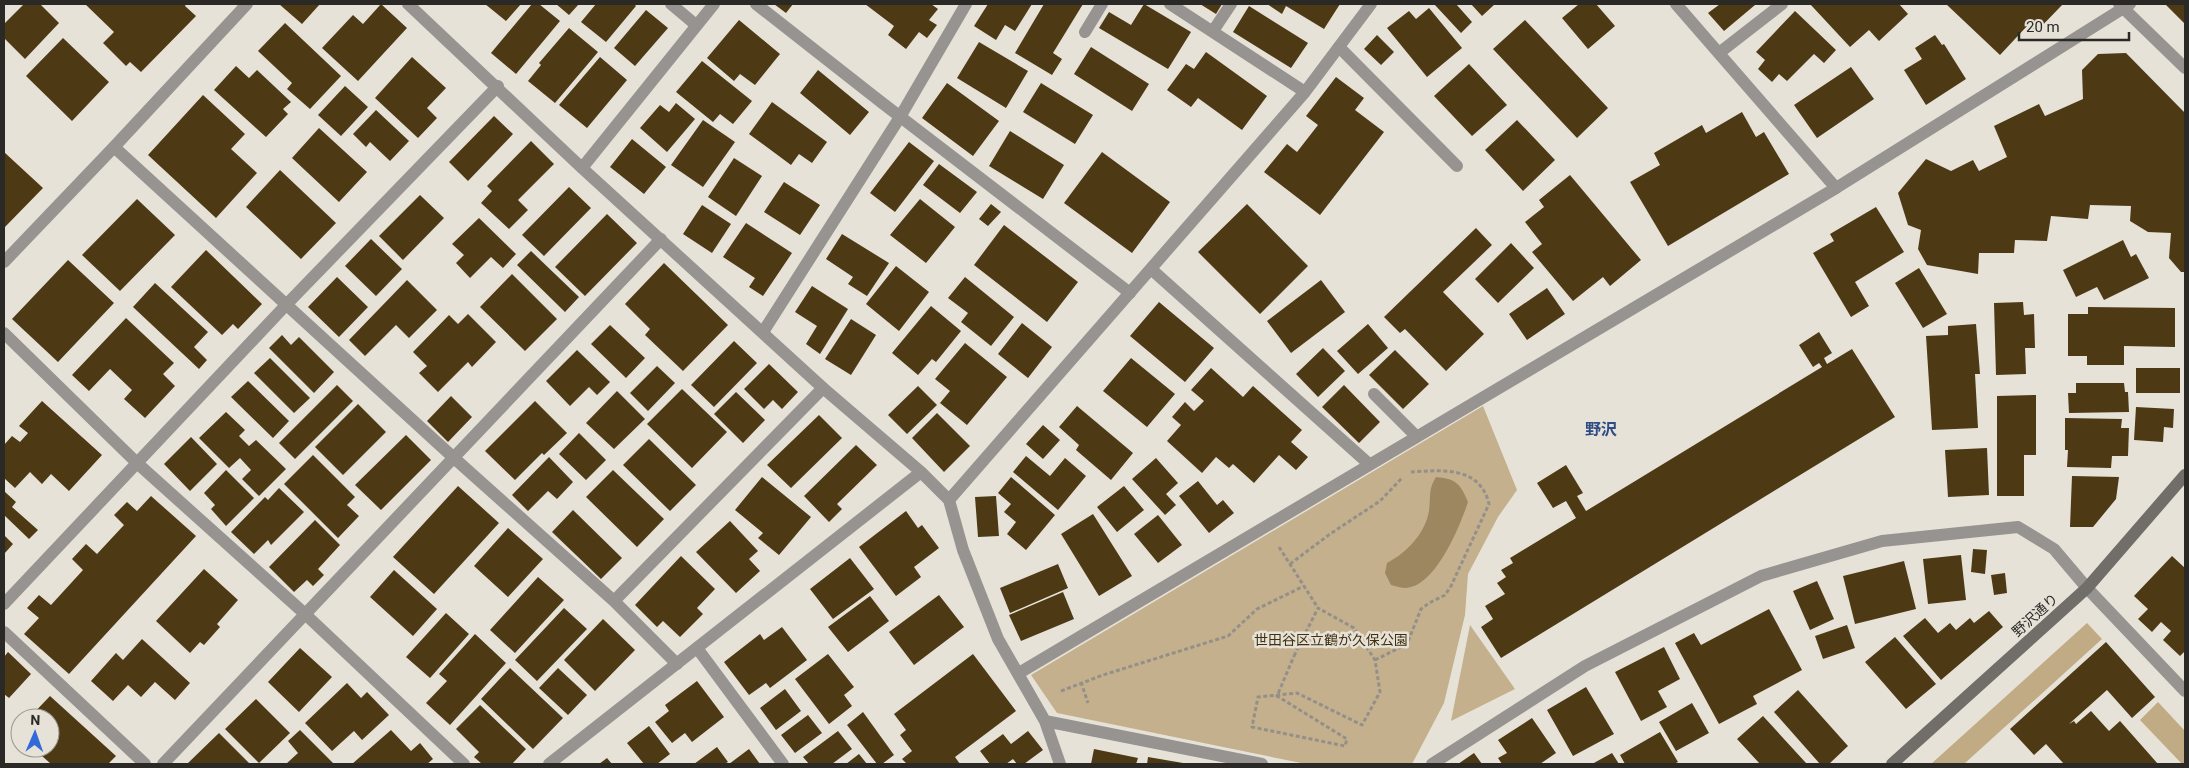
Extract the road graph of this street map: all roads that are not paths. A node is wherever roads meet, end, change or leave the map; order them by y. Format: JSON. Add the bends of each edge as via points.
{"nodes":[{"id":1,"x":408,"y":4,"type":"edge"},
{"id":2,"x":670,"y":4,"type":"edge"},
{"id":3,"x":714,"y":4,"type":"edge"},
{"id":4,"x":756,"y":4,"type":"edge"},
{"id":5,"x":966,"y":4,"type":"edge"},
{"id":6,"x":1102,"y":4,"type":"edge"},
{"id":7,"x":1170,"y":4,"type":"edge"},
{"id":8,"x":1231,"y":4,"type":"edge"},
{"id":9,"x":1371,"y":4,"type":"edge"},
{"id":10,"x":1676,"y":4,"type":"edge"},
{"id":11,"x":1782,"y":4,"type":"edge"},
{"id":12,"x":241,"y":6,"type":"edge"},
{"id":13,"x":2125,"y":6,"type":"edge"},
{"id":14,"x":696,"y":25,"type":"junction"},
{"id":15,"x":1213,"y":31,"type":"junction"},
{"id":16,"x":1085,"y":32,"type":"dead end"},
{"id":17,"x":1339,"y":47,"type":"junction"},
{"id":18,"x":1719,"y":53,"type":"junction"},
{"id":19,"x":2185,"y":68,"type":"edge"},
{"id":20,"x":498,"y":86,"type":"junction"},
{"id":21,"x":1305,"y":92,"type":"junction"},
{"id":22,"x":900,"y":117,"type":"junction"},
{"id":23,"x":114,"y":148,"type":"junction"},
{"id":24,"x":1457,"y":166,"type":"dead end"},
{"id":25,"x":582,"y":168,"type":"junction"},
{"id":26,"x":1836,"y":188,"type":"junction"},
{"id":27,"x":661,"y":239,"type":"junction"},
{"id":28,"x":4,"y":262,"type":"edge"},
{"id":29,"x":1151,"y":269,"type":"junction"},
{"id":30,"x":1130,"y":293,"type":"junction"},
{"id":31,"x":286,"y":306,"type":"junction"},
{"id":32,"x":763,"y":332,"type":"junction"},
{"id":33,"x":4,"y":333,"type":"edge"},
{"id":34,"x":823,"y":388,"type":"junction"},
{"id":35,"x":1374,"y":394,"type":"dead end"},
{"id":36,"x":1416,"y":436,"type":"junction"},
{"id":37,"x":454,"y":458,"type":"junction"},
{"id":38,"x":137,"y":463,"type":"junction"},
{"id":39,"x":1370,"y":464,"type":"junction"},
{"id":40,"x":921,"y":472,"type":"junction"},
{"id":41,"x":2185,"y":475,"type":"edge"},
{"id":42,"x":949,"y":500,"type":"junction"},
{"id":43,"x":2087,"y":588,"type":"junction"},
{"id":44,"x":614,"y":601,"type":"junction"},
{"id":45,"x":4,"y":604,"type":"edge"},
{"id":46,"x":304,"y":613,"type":"junction"},
{"id":47,"x":4,"y":632,"type":"edge"},
{"id":48,"x":696,"y":648,"type":"junction"},
{"id":49,"x":677,"y":664,"type":"junction"},
{"id":50,"x":1019,"y":673,"type":"junction"},
{"id":51,"x":2185,"y":692,"type":"edge"},
{"id":52,"x":1045,"y":721,"type":"junction"},
{"id":53,"x":145,"y":764,"type":"edge"},
{"id":54,"x":163,"y":764,"type":"edge"},
{"id":55,"x":464,"y":764,"type":"edge"},
{"id":56,"x":549,"y":764,"type":"edge"},
{"id":57,"x":783,"y":764,"type":"edge"},
{"id":58,"x":1060,"y":764,"type":"edge"},
{"id":59,"x":1262,"y":764,"type":"edge"},
{"id":60,"x":1432,"y":764,"type":"edge"},
{"id":61,"x":1892,"y":764,"type":"edge"}],
"edges":[{"from":1,"to":20,"type":"street"},
{"from":2,"to":14,"type":"street"},
{"from":3,"to":14,"type":"street"},
{"from":4,"to":22,"type":"street"},
{"from":5,"to":22,"type":"street"},
{"from":6,"to":16,"type":"street"},
{"from":7,"to":15,"type":"street"},
{"from":8,"to":15,"type":"street"},
{"from":9,"to":17,"type":"street"},
{"from":10,"to":18,"type":"street"},
{"from":11,"to":18,"type":"street"},
{"from":12,"to":23,"type":"street"},
{"from":13,"to":19,"type":"street"},
{"from":13,"to":26,"type":"street"},
{"from":14,"to":25,"type":"street"},
{"from":15,"to":21,"type":"street"},
{"from":17,"to":21,"type":"street"},
{"from":17,"to":24,"type":"street"},
{"from":18,"to":26,"type":"street"},
{"from":20,"to":25,"type":"street"},
{"from":20,"to":31,"type":"street"},
{"from":21,"to":29,"type":"street"},
{"from":22,"to":30,"type":"street"},
{"from":22,"to":32,"type":"street"},
{"from":23,"to":28,"type":"street"},
{"from":23,"to":31,"type":"street"},
{"from":25,"to":27,"type":"street"},
{"from":26,"to":36,"type":"street"},
{"from":27,"to":32,"type":"street"},
{"from":27,"to":37,"type":"street"},
{"from":29,"to":30,"type":"street"},
{"from":29,"to":39,"type":"street"},
{"from":30,"to":42,"type":"street"},
{"from":31,"to":37,"type":"street"},
{"from":31,"to":38,"type":"street"},
{"from":32,"to":34,"type":"street"},
{"from":33,"to":38,"type":"street"},
{"from":34,"to":40,"type":"street"},
{"from":34,"to":44,"type":"street"},
{"from":35,"to":36,"type":"street"},
{"from":36,"to":39,"type":"street"},
{"from":37,"to":44,"type":"street"},
{"from":37,"to":46,"type":"street"},
{"from":38,"to":45,"type":"street"},
{"from":38,"to":46,"type":"street"},
{"from":39,"to":50,"type":"street"},
{"from":40,"to":42,"type":"street"},
{"from":40,"to":48,"type":"street"},
{"from":41,"to":43,"type":"street","name":"野沢通り"},
{"from":42,"to":50,"type":"street","via":[[963,550],[998,639]]},
{"from":43,"to":51,"type":"street"},
{"from":43,"to":60,"type":"street","via":[[2054,549],[2018,526],[1882,541],[1761,576],[1585,666]]},
{"from":43,"to":61,"type":"street","name":"野沢通り"},
{"from":44,"to":49,"type":"street"},
{"from":46,"to":54,"type":"street"},
{"from":46,"to":55,"type":"street"},
{"from":47,"to":53,"type":"street"},
{"from":48,"to":49,"type":"street"},
{"from":48,"to":57,"type":"street"},
{"from":49,"to":56,"type":"street"},
{"from":50,"to":52,"type":"street"},
{"from":52,"to":58,"type":"street"},
{"from":52,"to":59,"type":"street"}]}
